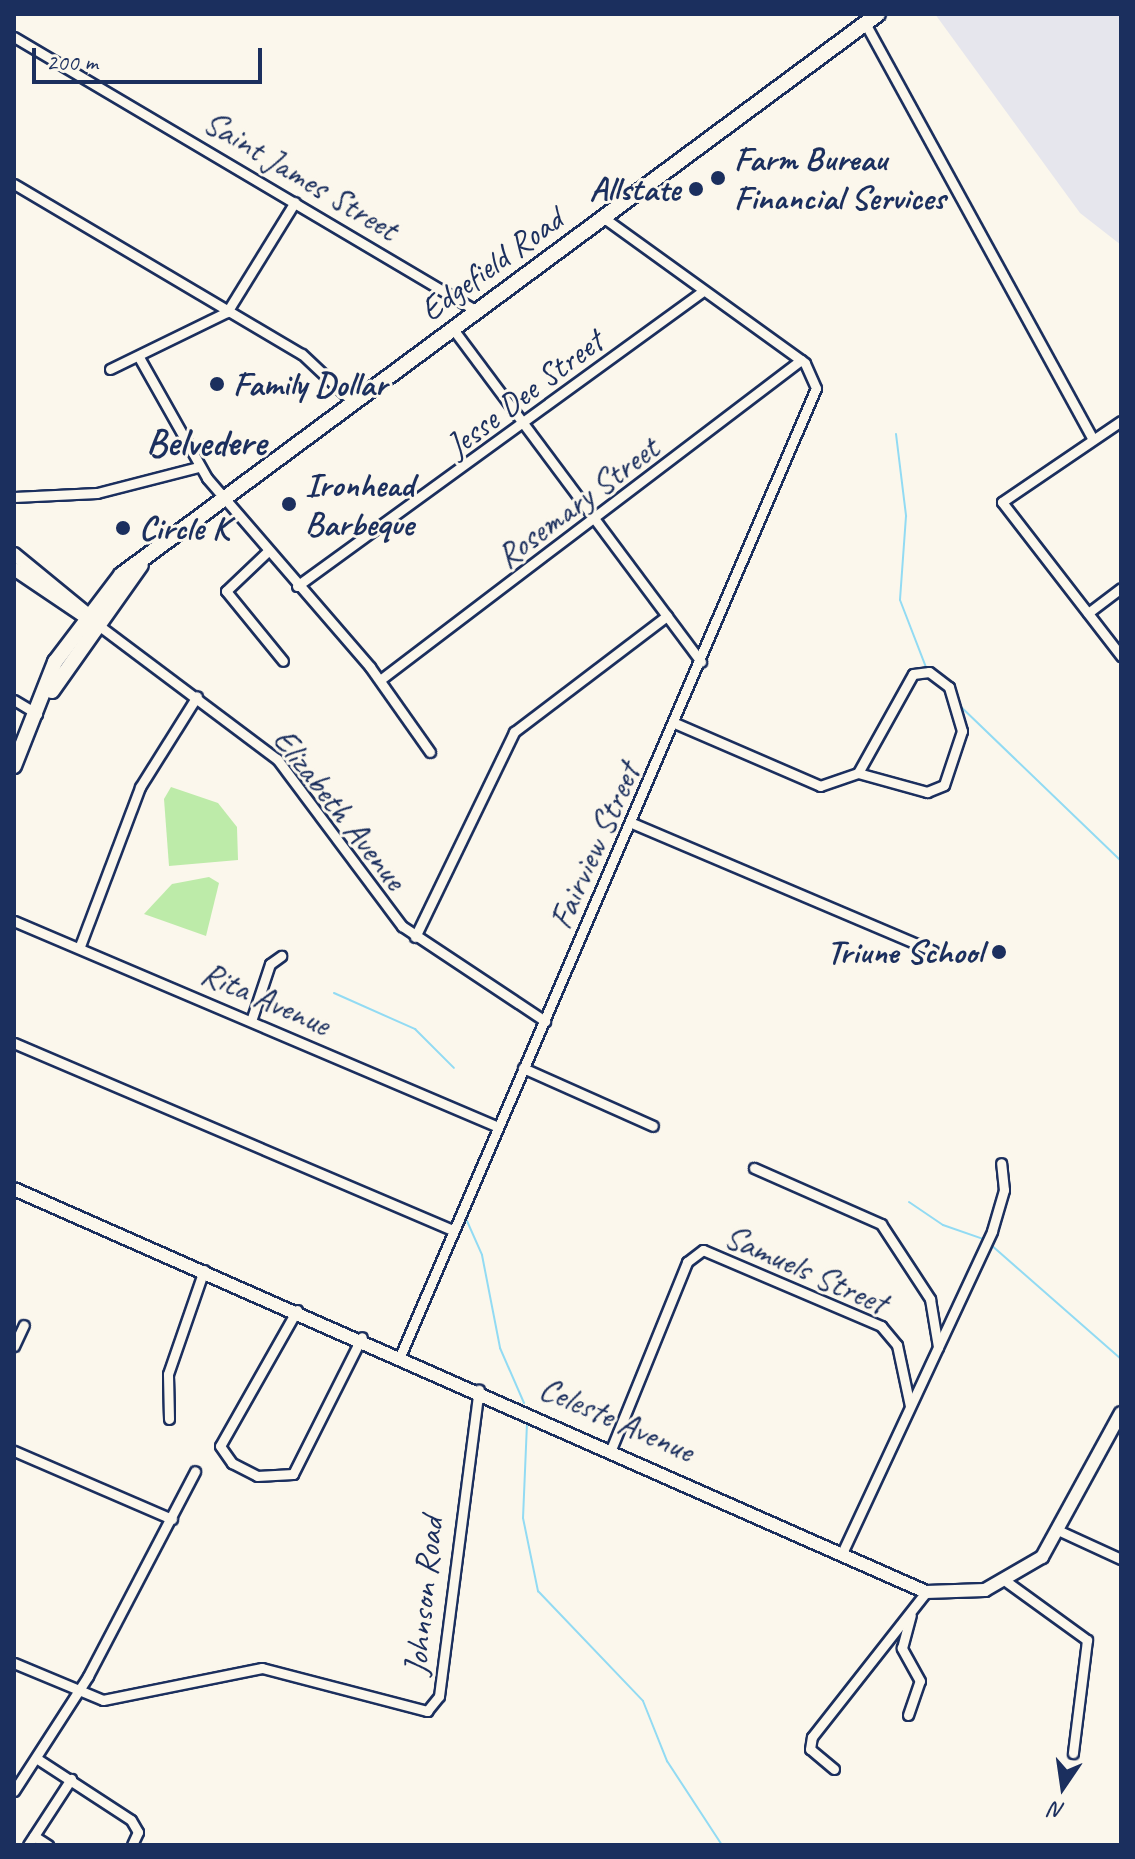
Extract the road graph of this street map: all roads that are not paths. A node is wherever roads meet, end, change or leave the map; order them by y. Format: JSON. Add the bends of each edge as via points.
{"nodes":[{"id":1,"x":878,"y":14,"type":"edge"},
{"id":2,"x":865,"y":23,"type":"junction"},
{"id":3,"x":14,"y":37,"type":"edge"},
{"id":4,"x":14,"y":184,"type":"edge"},
{"id":5,"x":295,"y":202,"type":"junction"},
{"id":6,"x":604,"y":218,"type":"junction"},
{"id":7,"x":701,"y":292,"type":"junction"},
{"id":8,"x":477,"y":311,"type":"junction"},
{"id":9,"x":227,"y":312,"type":"junction"},
{"id":10,"x":453,"y":329,"type":"junction"},
{"id":11,"x":140,"y":359,"type":"junction"},
{"id":12,"x":801,"y":360,"type":"junction"},
{"id":13,"x":110,"y":369,"type":"dead end"},
{"id":14,"x":354,"y":403,"type":"junction"},
{"id":15,"x":1121,"y":421,"type":"edge"},
{"id":16,"x":524,"y":425,"type":"junction"},
{"id":17,"x":1093,"y":439,"type":"junction"},
{"id":18,"x":198,"y":467,"type":"junction"},
{"id":19,"x":14,"y":497,"type":"edge"},
{"id":20,"x":223,"y":500,"type":"junction"},
{"id":21,"x":596,"y":522,"type":"junction"},
{"id":22,"x":268,"y":551,"type":"junction"},
{"id":23,"x":14,"y":554,"type":"edge"},
{"id":24,"x":141,"y":565,"type":"junction"},
{"id":25,"x":14,"y":569,"type":"edge"},
{"id":26,"x":297,"y":586,"type":"junction"},
{"id":27,"x":1121,"y":588,"type":"edge"},
{"id":28,"x":1088,"y":613,"type":"junction"},
{"id":29,"x":85,"y":614,"type":"junction"},
{"id":30,"x":667,"y":616,"type":"junction"},
{"id":31,"x":97,"y":624,"type":"junction"},
{"id":32,"x":1121,"y":656,"type":"edge"},
{"id":33,"x":283,"y":661,"type":"dead end"},
{"id":34,"x":701,"y":662,"type":"junction"},
{"id":35,"x":380,"y":680,"type":"junction"},
{"id":36,"x":197,"y":696,"type":"junction"},
{"id":37,"x":14,"y":700,"type":"edge"},
{"id":38,"x":37,"y":714,"type":"junction"},
{"id":39,"x":677,"y":724,"type":"junction"},
{"id":40,"x":430,"y":752,"type":"dead end"},
{"id":41,"x":14,"y":766,"type":"edge"},
{"id":42,"x":858,"y":773,"type":"junction"},
{"id":43,"x":632,"y":823,"type":"junction"},
{"id":44,"x":14,"y":921,"type":"edge"},
{"id":45,"x":415,"y":937,"type":"junction"},
{"id":46,"x":80,"y":946,"type":"junction"},
{"id":47,"x":933,"y":951,"type":"dead end"},
{"id":48,"x":281,"y":956,"type":"dead end"},
{"id":49,"x":252,"y":1018,"type":"junction"},
{"id":50,"x":545,"y":1021,"type":"junction"},
{"id":51,"x":14,"y":1043,"type":"edge"},
{"id":52,"x":523,"y":1068,"type":"junction"},
{"id":53,"x":496,"y":1126,"type":"junction"},
{"id":54,"x":653,"y":1126,"type":"dead end"},
{"id":55,"x":1001,"y":1163,"type":"dead end"},
{"id":56,"x":754,"y":1168,"type":"dead end"},
{"id":57,"x":14,"y":1189,"type":"edge"},
{"id":58,"x":452,"y":1230,"type":"junction"},
{"id":59,"x":204,"y":1270,"type":"junction"},
{"id":60,"x":297,"y":1310,"type":"junction"},
{"id":61,"x":24,"y":1325,"type":"dead end"},
{"id":62,"x":362,"y":1337,"type":"junction"},
{"id":63,"x":14,"y":1346,"type":"edge"},
{"id":64,"x":938,"y":1347,"type":"junction"},
{"id":65,"x":401,"y":1354,"type":"junction"},
{"id":66,"x":479,"y":1390,"type":"junction"},
{"id":67,"x":910,"y":1406,"type":"junction"},
{"id":68,"x":1121,"y":1413,"type":"edge"},
{"id":69,"x":169,"y":1419,"type":"dead end"},
{"id":70,"x":612,"y":1447,"type":"junction"},
{"id":71,"x":14,"y":1451,"type":"edge"},
{"id":72,"x":195,"y":1471,"type":"dead end"},
{"id":73,"x":172,"y":1519,"type":"junction"},
{"id":74,"x":1062,"y":1532,"type":"junction"},
{"id":75,"x":843,"y":1551,"type":"junction"},
{"id":76,"x":1121,"y":1559,"type":"edge"},
{"id":77,"x":1007,"y":1582,"type":"junction"},
{"id":78,"x":926,"y":1592,"type":"junction"},
{"id":79,"x":912,"y":1609,"type":"junction"},
{"id":80,"x":14,"y":1663,"type":"edge"},
{"id":81,"x":78,"y":1691,"type":"junction"},
{"id":82,"x":908,"y":1715,"type":"dead end"},
{"id":83,"x":1073,"y":1753,"type":"dead end"},
{"id":84,"x":36,"y":1758,"type":"junction"},
{"id":85,"x":834,"y":1769,"type":"dead end"},
{"id":86,"x":71,"y":1779,"type":"junction"},
{"id":87,"x":14,"y":1791,"type":"edge"},
{"id":88,"x":31,"y":1840,"type":"edge"},
{"id":89,"x":48,"y":1845,"type":"edge"},
{"id":90,"x":132,"y":1845,"type":"edge"}],
"edges":[{"from":1,"to":2,"type":"main road","name":"Edgefield Road"},
{"from":2,"to":6,"type":"main road","name":"Edgefield Road"},
{"from":2,"to":17,"type":"street"},
{"from":3,"to":5,"type":"street","name":"Saint James Street"},
{"from":4,"to":9,"type":"street"},
{"from":5,"to":8,"type":"street","name":"Saint James Street"},
{"from":5,"to":9,"type":"street"},
{"from":6,"to":7,"type":"street"},
{"from":6,"to":8,"type":"main road","name":"Edgefield Road"},
{"from":7,"to":12,"type":"street"},
{"from":7,"to":16,"type":"street","name":"Jesse Dee Street"},
{"from":8,"to":10,"type":"main road","name":"Edgefield Road"},
{"from":9,"to":11,"type":"street"},
{"from":9,"to":14,"type":"street","via":[[320,368]]},
{"from":10,"to":14,"type":"main road","name":"Edgefield Road"},
{"from":10,"to":16,"type":"street"},
{"from":11,"to":13,"type":"street"},
{"from":11,"to":18,"type":"street"},
{"from":12,"to":21,"type":"street","name":"Rosemary Street"},
{"from":12,"to":34,"type":"street","name":"Fairview Street","via":[[815,377],[815,394]]},
{"from":14,"to":20,"type":"main road","name":"Edgefield Road"},
{"from":15,"to":17,"type":"street"},
{"from":16,"to":21,"type":"street"},
{"from":16,"to":26,"type":"street","name":"Jesse Dee Street"},
{"from":17,"to":28,"type":"street","via":[[1002,502]]},
{"from":18,"to":19,"type":"street","via":[[97,493]]},
{"from":18,"to":20,"type":"street"},
{"from":20,"to":22,"type":"street"},
{"from":20,"to":24,"type":"main road","name":"Edgefield Road"},
{"from":21,"to":30,"type":"street"},
{"from":21,"to":35,"type":"street","name":"Rosemary Street"},
{"from":22,"to":26,"type":"street"},
{"from":22,"to":33,"type":"street","via":[[226,591]]},
{"from":23,"to":29,"type":"street"},
{"from":24,"to":29,"type":"main road","name":"Edgefield Road","via":[[121,575]]},
{"from":24,"to":31,"type":"main road","name":"Edgefield Road"},
{"from":25,"to":29,"type":"street"},
{"from":26,"to":35,"type":"street"},
{"from":27,"to":28,"type":"street"},
{"from":28,"to":32,"type":"street"},
{"from":29,"to":31,"type":"street"},
{"from":29,"to":38,"type":"main road","name":"Edgefield Road"},
{"from":30,"to":34,"type":"street"},
{"from":30,"to":45,"type":"street","via":[[514,732]]},
{"from":31,"to":36,"type":"street","name":"Elizabeth Avenue"},
{"from":31,"to":38,"type":"main road","name":"Edgefield Road"},
{"from":34,"to":39,"type":"street","name":"Fairview Street"},
{"from":35,"to":40,"type":"street"},
{"from":36,"to":45,"type":"street","name":"Elizabeth Avenue","via":[[277,759],[385,908]]},
{"from":36,"to":46,"type":"street","via":[[140,787]]},
{"from":37,"to":38,"type":"street"},
{"from":38,"to":41,"type":"main road","name":"Edgefield Road"},
{"from":39,"to":42,"type":"street","via":[[820,786]]},
{"from":39,"to":43,"type":"street","name":"Fairview Street"},
{"from":42,"to":42,"type":"street","via":[[916,791],[944,785],[962,731],[949,687],[929,672],[913,674]]},
{"from":43,"to":47,"type":"street"},
{"from":43,"to":50,"type":"street","name":"Fairview Street"},
{"from":44,"to":46,"type":"street","name":"Rita Avenue"},
{"from":45,"to":50,"type":"street","name":"Elizabeth Avenue"},
{"from":46,"to":49,"type":"street","name":"Rita Avenue"},
{"from":48,"to":49,"type":"street","via":[[270,964]]},
{"from":49,"to":53,"type":"street","name":"Rita Avenue"},
{"from":50,"to":52,"type":"street","name":"Fairview Street"},
{"from":51,"to":58,"type":"street"},
{"from":52,"to":53,"type":"street","name":"Fairview Street"},
{"from":52,"to":54,"type":"street"},
{"from":53,"to":58,"type":"street","name":"Fairview Street"},
{"from":55,"to":64,"type":"street","via":[[1000,1208]]},
{"from":56,"to":64,"type":"street","via":[[881,1224],[927,1291]]},
{"from":57,"to":59,"type":"street","name":"Celeste Avenue"},
{"from":58,"to":65,"type":"street","name":"Fairview Street"},
{"from":59,"to":60,"type":"street","name":"Celeste Avenue"},
{"from":59,"to":69,"type":"street","via":[[168,1374]]},
{"from":60,"to":62,"type":"street","name":"Celeste Avenue"},
{"from":60,"to":62,"type":"street","via":[[220,1446],[257,1476],[293,1474]]},
{"from":61,"to":63,"type":"street"},
{"from":62,"to":65,"type":"street","name":"Celeste Avenue"},
{"from":64,"to":67,"type":"street"},
{"from":65,"to":66,"type":"street","name":"Celeste Avenue"},
{"from":66,"to":70,"type":"street","name":"Celeste Avenue"},
{"from":66,"to":81,"type":"street","name":"Johnson Road","via":[[439,1696],[427,1711],[262,1668],[109,1700]]},
{"from":67,"to":70,"type":"street","name":"Samuels Street","via":[[897,1345],[881,1326],[703,1250],[687,1262]]},
{"from":67,"to":75,"type":"street"},
{"from":68,"to":74,"type":"street","name":"Celeste Avenue"},
{"from":70,"to":75,"type":"street","name":"Celeste Avenue"},
{"from":71,"to":73,"type":"street"},
{"from":72,"to":73,"type":"street"},
{"from":73,"to":81,"type":"street"},
{"from":74,"to":76,"type":"street"},
{"from":74,"to":77,"type":"street","name":"Celeste Avenue"},
{"from":75,"to":78,"type":"street","name":"Celeste Avenue"},
{"from":77,"to":78,"type":"street","name":"Celeste Avenue","via":[[973,1593]]},
{"from":77,"to":83,"type":"street","via":[[1087,1640]]},
{"from":78,"to":79,"type":"street"},
{"from":79,"to":82,"type":"street","via":[[902,1648],[920,1681]]},
{"from":79,"to":85,"type":"street","via":[[812,1737],[810,1749]]},
{"from":80,"to":81,"type":"street","name":"Johnson Road"},
{"from":81,"to":84,"type":"street"},
{"from":84,"to":86,"type":"street"},
{"from":84,"to":87,"type":"street"},
{"from":86,"to":88,"type":"street"},
{"from":86,"to":90,"type":"street","via":[[137,1827]]},
{"from":88,"to":89,"type":"street"}]}
